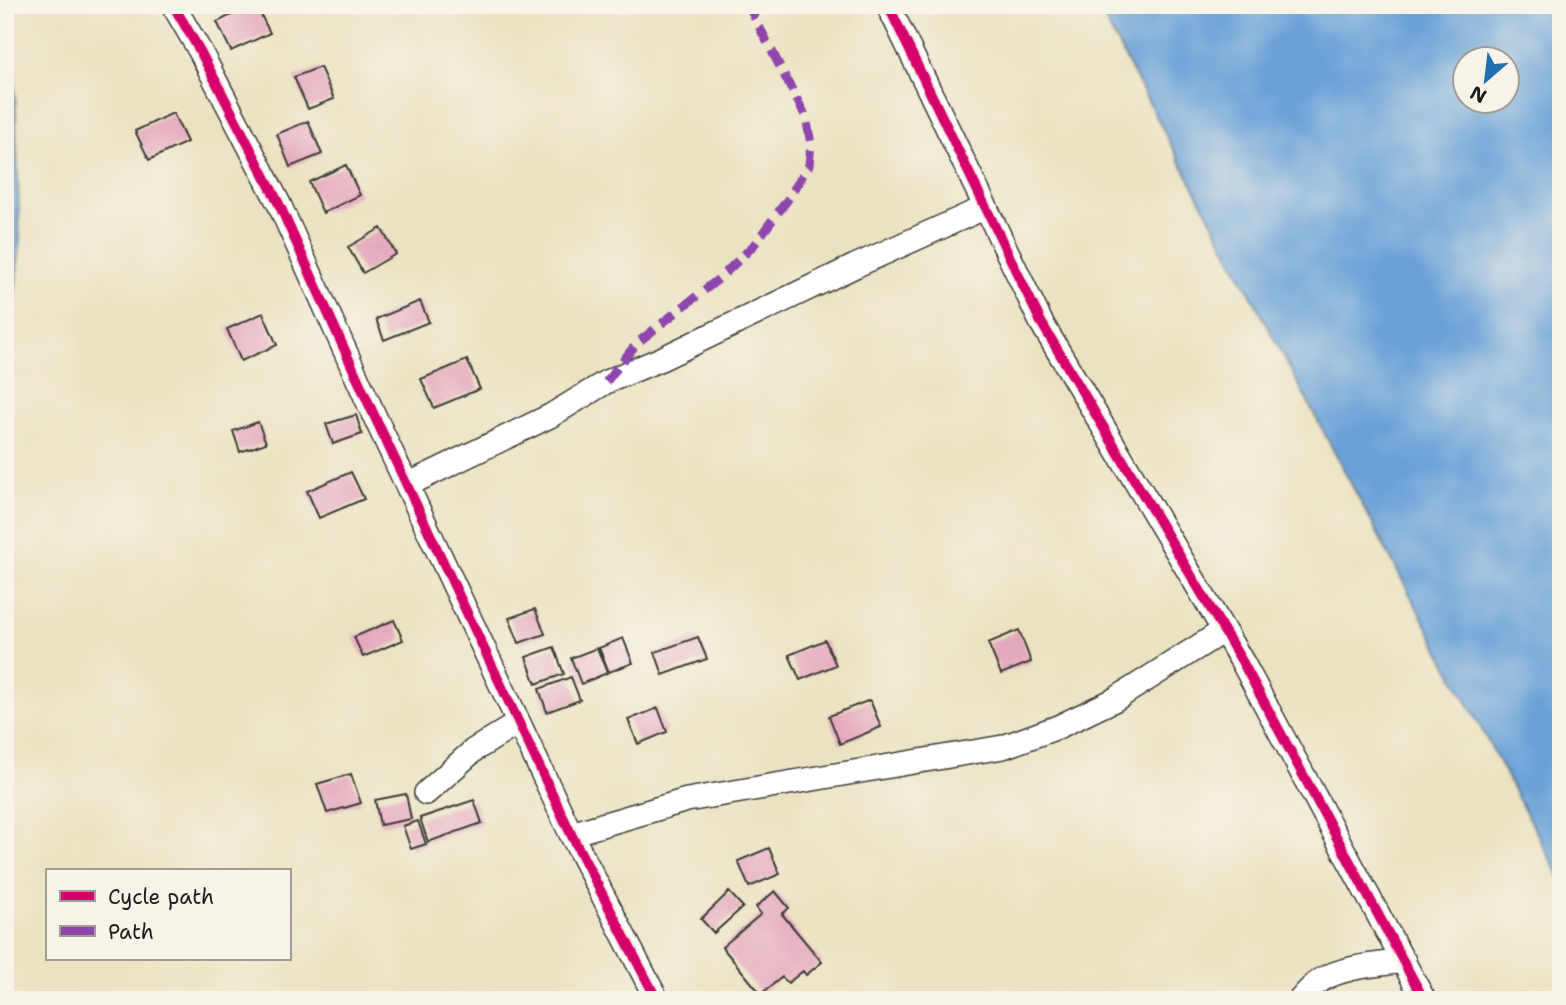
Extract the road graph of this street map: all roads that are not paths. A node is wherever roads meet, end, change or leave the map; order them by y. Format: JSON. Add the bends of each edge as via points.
{"nodes":[{"id":1,"x":173,"y":5,"type":"edge"},
{"id":2,"x":888,"y":5,"type":"edge"},
{"id":3,"x":986,"y":207,"type":"junction"},
{"id":4,"x":407,"y":485,"type":"junction"},
{"id":5,"x":1223,"y":631,"type":"junction"},
{"id":6,"x":518,"y":723,"type":"junction"},
{"id":7,"x":426,"y":793,"type":"dead end"},
{"id":8,"x":571,"y":834,"type":"junction"},
{"id":9,"x":1404,"y":961,"type":"junction"},
{"id":10,"x":657,"y":1000,"type":"edge"},
{"id":11,"x":1300,"y":1000,"type":"edge"},
{"id":12,"x":1424,"y":1000,"type":"edge"}],
"edges":[{"from":1,"to":4,"type":"street","via":[[279,204]]},
{"from":2,"to":3,"type":"street"},
{"from":3,"to":4,"type":"street","via":[[606,382],[550,416]]},
{"from":3,"to":5,"type":"street","via":[[1041,322]]},
{"from":4,"to":6,"type":"street"},
{"from":5,"to":8,"type":"street","via":[[1114,700],[1003,747],[687,800]]},
{"from":5,"to":9,"type":"street"},
{"from":6,"to":7,"type":"street","via":[[474,750]]},
{"from":6,"to":8,"type":"street"},
{"from":8,"to":10,"type":"street"},
{"from":9,"to":11,"type":"street","via":[[1334,974],[1319,981]]},
{"from":9,"to":12,"type":"street"}]}
